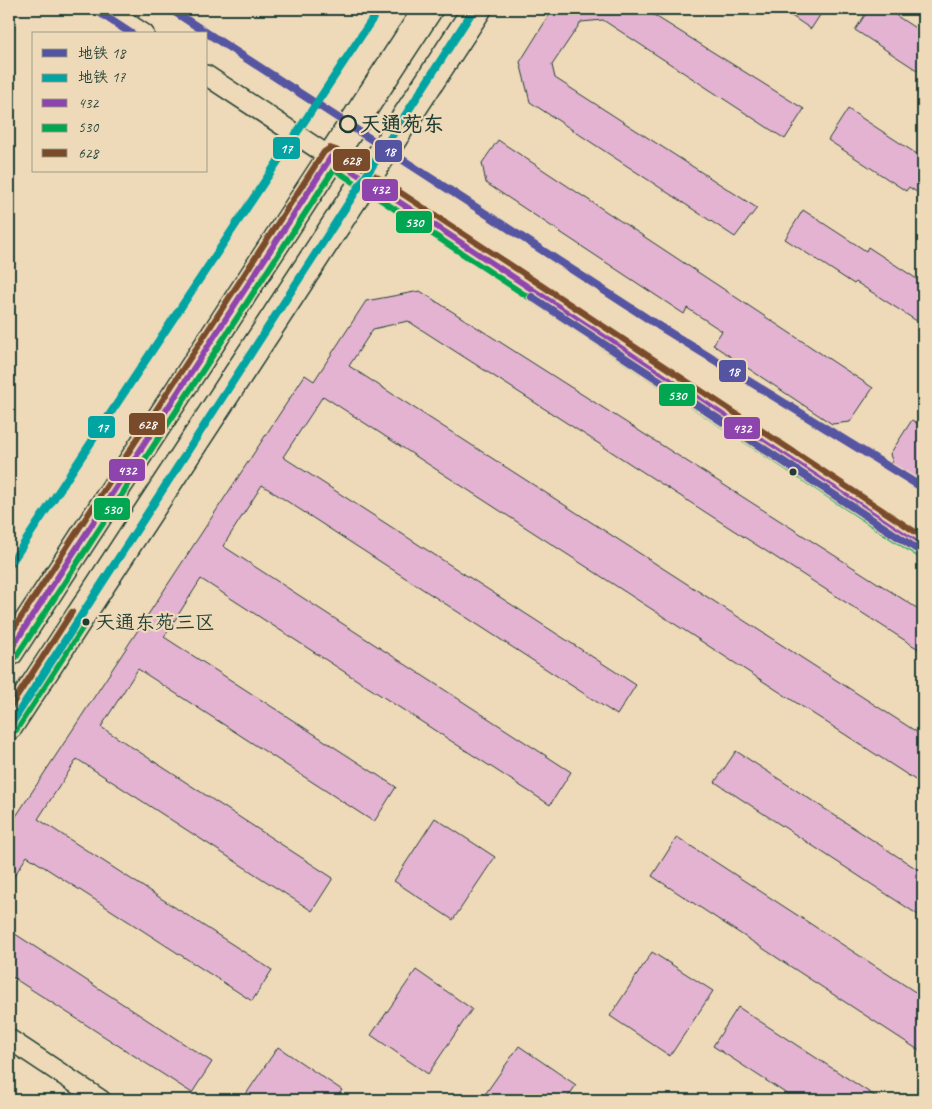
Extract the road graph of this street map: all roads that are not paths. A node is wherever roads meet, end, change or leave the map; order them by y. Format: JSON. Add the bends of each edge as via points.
{"nodes":[{"id":1,"x":106,"y":9,"type":"edge"},
{"id":2,"x":428,"y":9,"type":"edge"},
{"id":3,"x":477,"y":9,"type":"edge"},
{"id":4,"x":141,"y":32,"type":"edge"},
{"id":5,"x":208,"y":76,"type":"edge"},
{"id":6,"x":331,"y":157,"type":"junction"},
{"id":7,"x":365,"y":180,"type":"junction"},
{"id":8,"x":923,"y":546,"type":"edge"},
{"id":9,"x":9,"y":652,"type":"edge"},
{"id":10,"x":9,"y":725,"type":"edge"},
{"id":11,"x":9,"y":1039,"type":"edge"},
{"id":12,"x":101,"y":1100,"type":"edge"}],
"edges":[{"from":1,"to":4,"type":"street"},
{"from":2,"to":6,"type":"main road"},
{"from":3,"to":7,"type":"main road"},
{"from":5,"to":6,"type":"street"},
{"from":6,"to":7,"type":"street"},
{"from":6,"to":9,"type":"main road"},
{"from":7,"to":8,"type":"street"},
{"from":7,"to":10,"type":"main road"},
{"from":11,"to":12,"type":"street"}]}
